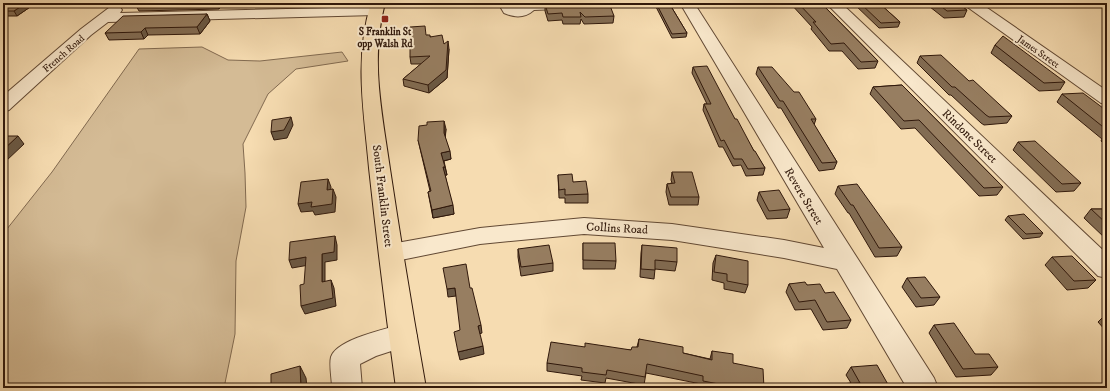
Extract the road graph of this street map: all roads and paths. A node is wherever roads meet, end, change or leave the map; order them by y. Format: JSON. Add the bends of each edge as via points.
{"nodes":[{"id":1,"x":124,"y":3,"type":"edge"},
{"id":2,"x":605,"y":3,"type":"edge"},
{"id":3,"x":687,"y":3,"type":"edge"},
{"id":4,"x":833,"y":3,"type":"edge"},
{"id":5,"x":971,"y":3,"type":"edge"},
{"id":6,"x":530,"y":6,"type":"dead end"},
{"id":7,"x":377,"y":7,"type":"edge"},
{"id":8,"x":104,"y":18,"type":"junction"},
{"id":9,"x":1107,"y":99,"type":"edge"},
{"id":10,"x":3,"y":106,"type":"edge"},
{"id":11,"x":391,"y":253,"type":"junction"},
{"id":12,"x":844,"y":261,"type":"junction"},
{"id":13,"x":1107,"y":269,"type":"edge"},
{"id":14,"x":403,"y":336,"type":"junction"},
{"id":15,"x":347,"y":388,"type":"edge"},
{"id":16,"x":411,"y":388,"type":"edge"},
{"id":17,"x":922,"y":388,"type":"edge"}],
"edges":[{"from":1,"to":8,"type":"street","name":"French Road"},
{"from":2,"to":6,"type":"street"},
{"from":3,"to":12,"type":"street","name":"Revere Street"},
{"from":4,"to":13,"type":"street","name":"Rindone Street"},
{"from":5,"to":9,"type":"street","name":"James Street"},
{"from":7,"to":8,"type":"street"},
{"from":7,"to":11,"type":"main road","name":"South Franklin Street","via":[[369,42],[369,69]]},
{"from":8,"to":10,"type":"street","name":"French Road"},
{"from":11,"to":12,"type":"street","name":"Collins Road","via":[[480,236],[584,226],[672,232]]},
{"from":11,"to":14,"type":"main road","name":"South Franklin Street"},
{"from":12,"to":17,"type":"street","name":"Revere Street"},
{"from":14,"to":15,"type":"street","via":[[368,346],[345,358]]},
{"from":14,"to":16,"type":"main road","name":"South Franklin Street"}]}
